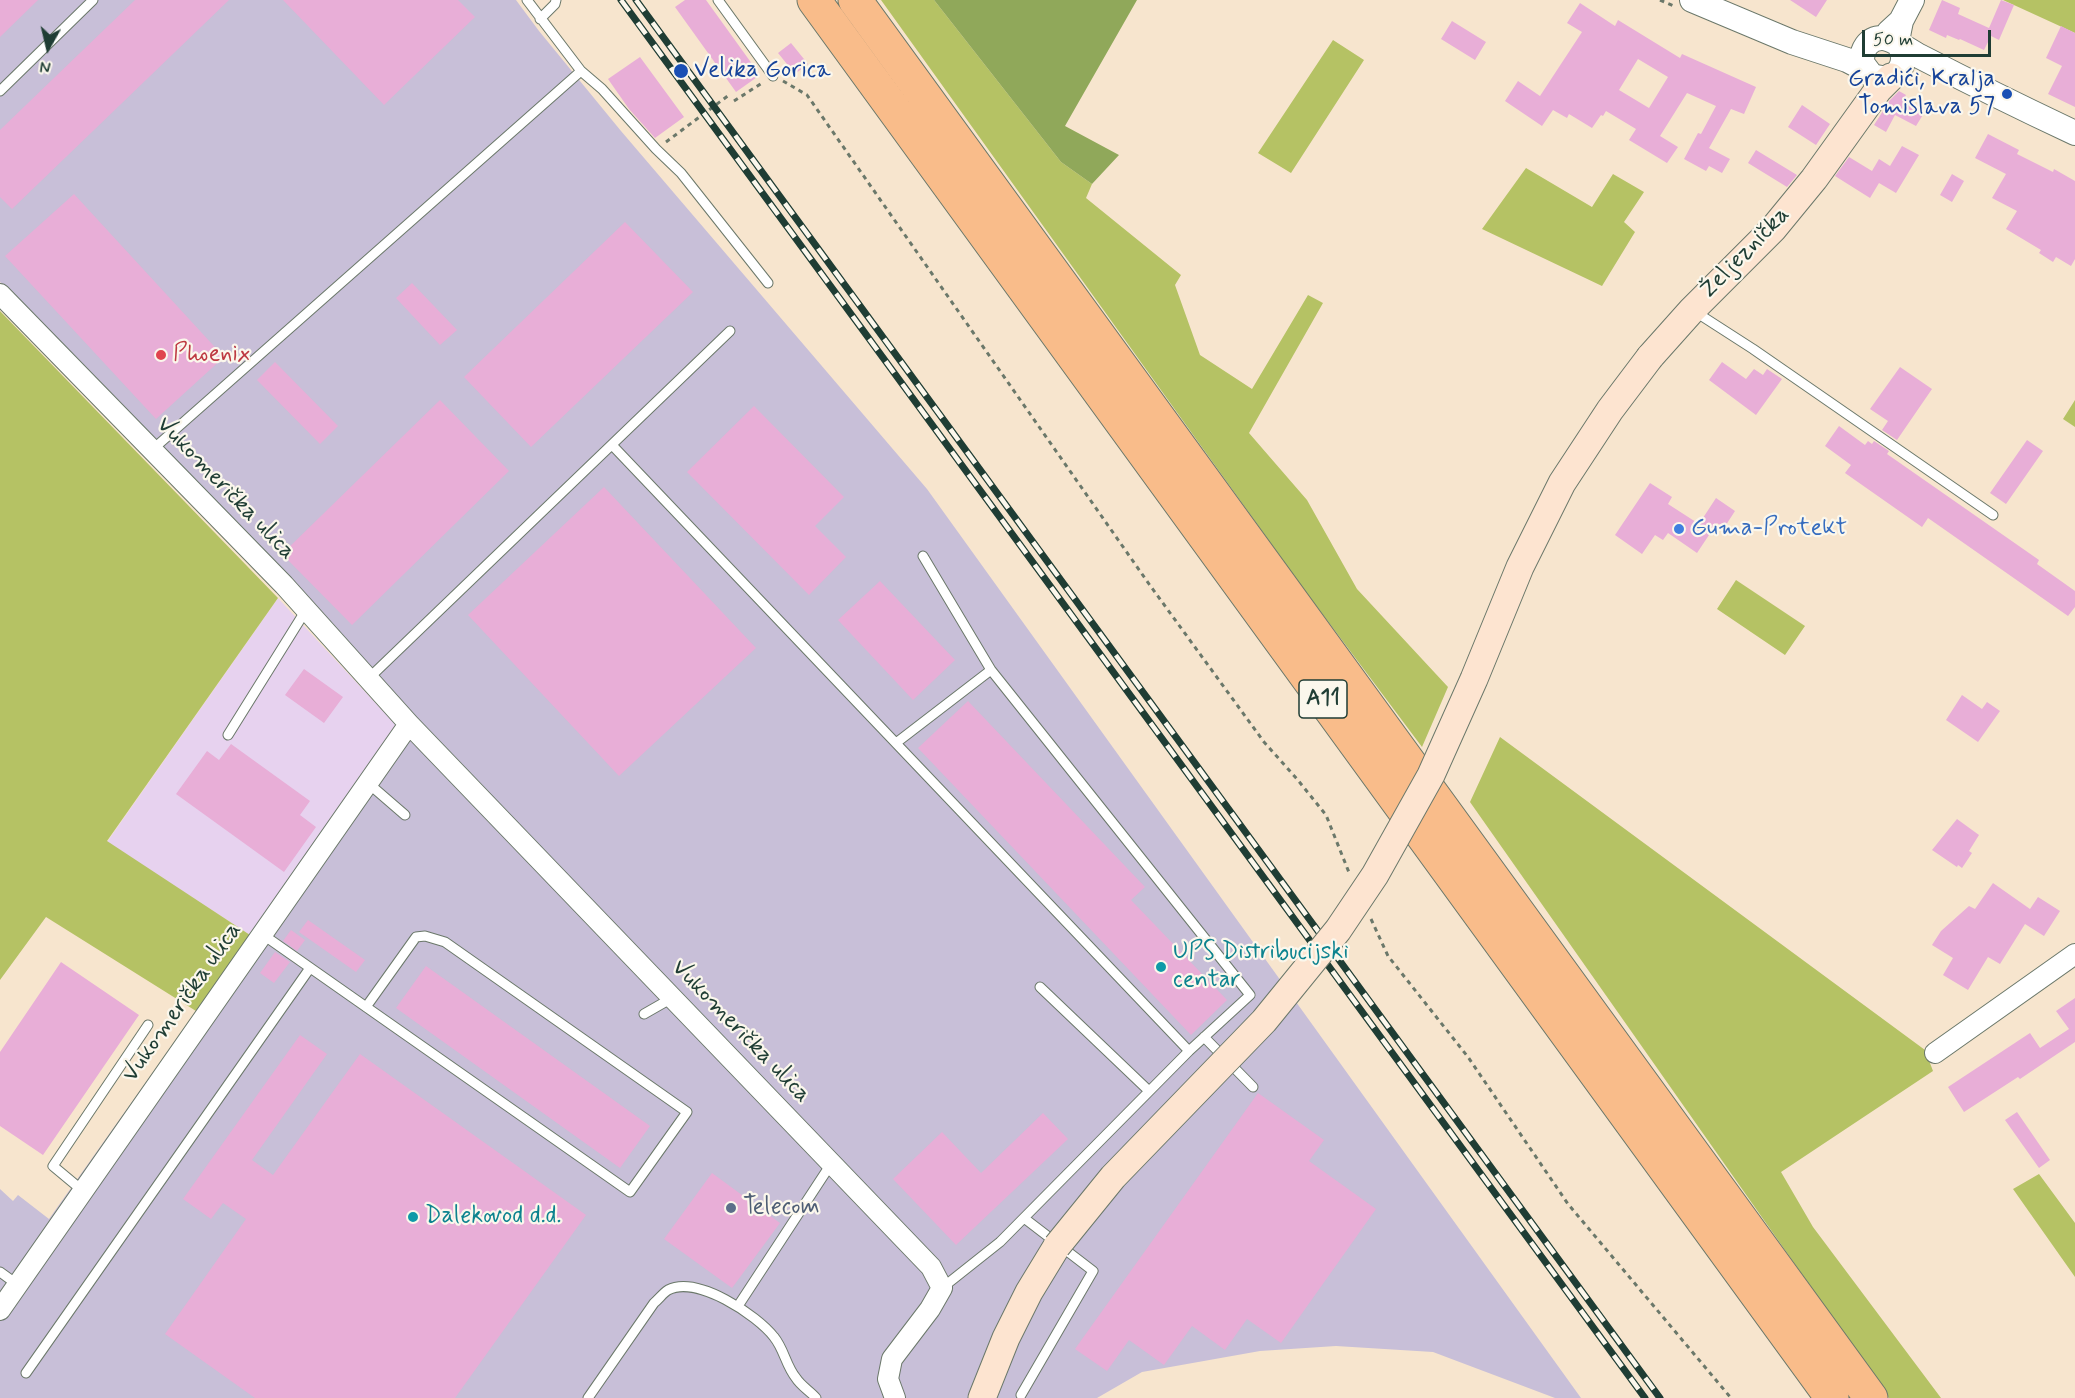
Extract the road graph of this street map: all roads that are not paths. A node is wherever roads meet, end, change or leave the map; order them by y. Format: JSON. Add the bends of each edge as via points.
{"nodes":[{"id":1,"x":93,"y":0,"type":"edge"},
{"id":2,"x":526,"y":0,"type":"edge"},
{"id":3,"x":556,"y":0,"type":"edge"},
{"id":4,"x":718,"y":0,"type":"edge"},
{"id":5,"x":814,"y":0,"type":"edge"},
{"id":6,"x":855,"y":0,"type":"edge"},
{"id":7,"x":1692,"y":0,"type":"edge"},
{"id":8,"x":1906,"y":10,"type":"edge"},
{"id":9,"x":540,"y":19,"type":"junction"},
{"id":10,"x":1881,"y":60,"type":"junction"},
{"id":11,"x":581,"y":71,"type":"junction"},
{"id":12,"x":773,"y":76,"type":"road end"},
{"id":13,"x":0,"y":91,"type":"edge"},
{"id":14,"x":2075,"y":133,"type":"edge"},
{"id":15,"x":768,"y":283,"type":"dead end"},
{"id":16,"x":0,"y":294,"type":"edge"},
{"id":17,"x":1692,"y":310,"type":"junction"},
{"id":18,"x":730,"y":331,"type":"dead end"},
{"id":19,"x":612,"y":445,"type":"junction"},
{"id":20,"x":152,"y":450,"type":"junction"},
{"id":21,"x":1993,"y":514,"type":"dead end"},
{"id":22,"x":923,"y":556,"type":"dead end"},
{"id":23,"x":306,"y":609,"type":"junction"},
{"id":24,"x":991,"y":670,"type":"junction"},
{"id":25,"x":368,"y":679,"type":"junction"},
{"id":26,"x":409,"y":724,"type":"junction"},
{"id":27,"x":228,"y":735,"type":"dead end"},
{"id":28,"x":896,"y":743,"type":"junction"},
{"id":29,"x":368,"y":783,"type":"junction"},
{"id":30,"x":405,"y":815,"type":"dead end"},
{"id":31,"x":262,"y":934,"type":"junction"},
{"id":32,"x":2075,"y":954,"type":"edge"},
{"id":33,"x":310,"y":968,"type":"junction"},
{"id":34,"x":1040,"y":987,"type":"dead end"},
{"id":35,"x":672,"y":998,"type":"junction"},
{"id":36,"x":366,"y":1007,"type":"junction"},
{"id":37,"x":644,"y":1014,"type":"dead end"},
{"id":38,"x":148,"y":1025,"type":"dead end"},
{"id":39,"x":1204,"y":1037,"type":"junction"},
{"id":40,"x":1189,"y":1051,"type":"junction"},
{"id":41,"x":1935,"y":1053,"type":"dead end"},
{"id":42,"x":1253,"y":1087,"type":"dead end"},
{"id":43,"x":1149,"y":1091,"type":"junction"},
{"id":44,"x":831,"y":1164,"type":"junction"},
{"id":45,"x":83,"y":1191,"type":"junction"},
{"id":46,"x":1024,"y":1218,"type":"junction"},
{"id":47,"x":0,"y":1272,"type":"edge"},
{"id":48,"x":18,"y":1285,"type":"junction"},
{"id":49,"x":942,"y":1288,"type":"junction"},
{"id":50,"x":738,"y":1306,"type":"junction"},
{"id":51,"x":0,"y":1310,"type":"edge"},
{"id":52,"x":26,"y":1373,"type":"dead end"},
{"id":53,"x":1021,"y":1395,"type":"dead end"},
{"id":54,"x":588,"y":1398,"type":"edge"},
{"id":55,"x":816,"y":1398,"type":"edge"},
{"id":56,"x":895,"y":1398,"type":"edge"},
{"id":57,"x":982,"y":1398,"type":"edge"},
{"id":58,"x":1832,"y":1398,"type":"edge"},
{"id":59,"x":1871,"y":1398,"type":"edge"}],
"edges":[{"from":1,"to":13,"type":"lane"},
{"from":2,"to":9,"type":"lane"},
{"from":3,"to":9,"type":"lane"},
{"from":4,"to":12,"type":"lane"},
{"from":5,"to":58,"type":"highway","number":"A11"},
{"from":6,"to":59,"type":"highway","number":"A11"},
{"from":7,"to":10,"type":"street","via":[[1792,42],[1840,57]]},
{"from":8,"to":10,"type":"street"},
{"from":9,"to":11,"type":"lane"},
{"from":10,"to":14,"type":"street","via":[[1925,60]]},
{"from":10,"to":17,"type":"main road","name":"Željeznička","via":[[1878,90],[1850,132],[1773,229]]},
{"from":11,"to":15,"type":"lane","via":[[681,173]]},
{"from":11,"to":20,"type":"lane"},
{"from":16,"to":20,"type":"street","name":"Vukomerička ulica"},
{"from":17,"to":21,"type":"lane"},
{"from":17,"to":57,"type":"main road","name":"Željeznička","bridge":true,"via":[[1610,410],[1562,483],[1520,567],[1431,775],[1375,875],[1338,930],[1264,1021],[1113,1177],[1057,1246],[1006,1338]]},
{"from":18,"to":19,"type":"lane"},
{"from":19,"to":25,"type":"lane"},
{"from":19,"to":28,"type":"lane"},
{"from":20,"to":23,"type":"street","name":"Vukomerička ulica"},
{"from":22,"to":24,"type":"lane"},
{"from":23,"to":25,"type":"street","name":"Vukomerička ulica"},
{"from":23,"to":27,"type":"lane"},
{"from":24,"to":28,"type":"lane"},
{"from":24,"to":39,"type":"lane","via":[[1250,995]]},
{"from":25,"to":26,"type":"street","name":"Vukomerička ulica"},
{"from":26,"to":29,"type":"street","name":"Vukomerička ulica"},
{"from":26,"to":35,"type":"street","name":"Vukomerička ulica"},
{"from":28,"to":40,"type":"lane"},
{"from":29,"to":30,"type":"lane"},
{"from":29,"to":31,"type":"street","name":"Vukomerička ulica"},
{"from":31,"to":33,"type":"lane"},
{"from":31,"to":45,"type":"street","name":"Vukomerička ulica"},
{"from":32,"to":41,"type":"street"},
{"from":33,"to":36,"type":"lane"},
{"from":33,"to":52,"type":"lane"},
{"from":34,"to":43,"type":"lane"},
{"from":35,"to":37,"type":"lane"},
{"from":35,"to":44,"type":"street","name":"Vukomerička ulica"},
{"from":36,"to":36,"type":"lane","via":[[416,937],[445,942],[687,1112],[630,1192]]},
{"from":38,"to":45,"type":"lane","via":[[53,1166]]},
{"from":39,"to":40,"type":"lane"},
{"from":39,"to":42,"type":"lane"},
{"from":40,"to":43,"type":"lane"},
{"from":43,"to":46,"type":"lane"},
{"from":44,"to":49,"type":"street","name":"Vukomerička ulica","via":[[931,1267]]},
{"from":44,"to":50,"type":"lane"},
{"from":45,"to":48,"type":"street","name":"Vukomerička ulica"},
{"from":46,"to":49,"type":"lane"},
{"from":46,"to":53,"type":"lane","via":[[1093,1270]]},
{"from":47,"to":48,"type":"lane"},
{"from":48,"to":51,"type":"street","name":"Vukomerička ulica"},
{"from":49,"to":56,"type":"street","via":[[892,1359],[888,1379]]},
{"from":50,"to":54,"type":"lane","via":[[686,1286],[669,1290],[654,1303]]},
{"from":50,"to":55,"type":"lane","via":[[773,1335],[795,1378]]}]}
